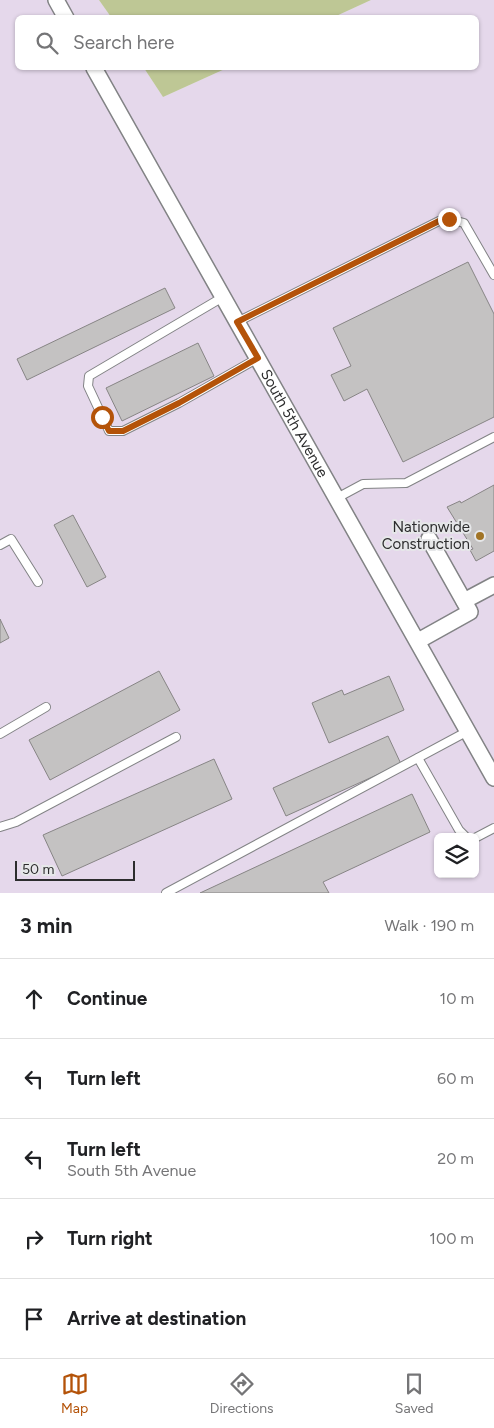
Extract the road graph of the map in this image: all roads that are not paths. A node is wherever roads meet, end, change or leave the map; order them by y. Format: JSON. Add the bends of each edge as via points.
{"nodes":[{"id":1,"x":56,"y":0,"type":"edge"},
{"id":2,"x":64,"y":15,"type":"edge"},
{"id":3,"x":95,"y":70,"type":"edge"},
{"id":4,"x":494,"y":275,"type":"edge"},
{"id":5,"x":223,"y":297,"type":"junction"},
{"id":6,"x":237,"y":322,"type":"junction"},
{"id":7,"x":258,"y":358,"type":"junction"},
{"id":8,"x":494,"y":437,"type":"edge"},
{"id":9,"x":337,"y":498,"type":"junction"},
{"id":10,"x":429,"y":540,"type":"dead end"},
{"id":11,"x":0,"y":545,"type":"edge"},
{"id":12,"x":38,"y":582,"type":"dead end"},
{"id":13,"x":494,"y":585,"type":"edge"},
{"id":14,"x":464,"y":602,"type":"junction"},
{"id":15,"x":418,"y":640,"type":"junction"},
{"id":16,"x":46,"y":707,"type":"dead end"},
{"id":17,"x":468,"y":731,"type":"junction"},
{"id":18,"x":0,"y":734,"type":"edge"},
{"id":19,"x":176,"y":737,"type":"dead end"},
{"id":20,"x":418,"y":758,"type":"junction"},
{"id":21,"x":494,"y":778,"type":"edge"},
{"id":22,"x":0,"y":827,"type":"edge"},
{"id":23,"x":494,"y":828,"type":"edge"},
{"id":24,"x":462,"y":833,"type":"edge"},
{"id":25,"x":479,"y":836,"type":"edge"},
{"id":26,"x":166,"y":893,"type":"edge"}],
"edges":[{"from":1,"to":2,"type":"street"},
{"from":3,"to":5,"type":"street","name":"South 5th Avenue"},
{"from":4,"to":6,"type":"lane","via":[[464,223],[449,219],[439,221]]},
{"from":5,"to":6,"type":"street","name":"South 5th Avenue"},
{"from":5,"to":7,"type":"lane","via":[[89,376],[88,386],[109,431],[123,431]]},
{"from":6,"to":7,"type":"street","name":"South 5th Avenue"},
{"from":7,"to":9,"type":"street","name":"South 5th Avenue"},
{"from":8,"to":9,"type":"lane","via":[[406,483],[363,484]]},
{"from":9,"to":15,"type":"street","name":"South 5th Avenue"},
{"from":10,"to":14,"type":"street"},
{"from":11,"to":12,"type":"lane","via":[[11,539]]},
{"from":13,"to":14,"type":"street"},
{"from":14,"to":15,"type":"street","via":[[470,612]]},
{"from":15,"to":17,"type":"street","name":"South 5th Avenue"},
{"from":16,"to":18,"type":"lane"},
{"from":17,"to":20,"type":"lane"},
{"from":17,"to":21,"type":"street","name":"South 5th Avenue"},
{"from":19,"to":22,"type":"lane","via":[[16,822]]},
{"from":20,"to":24,"type":"lane"},
{"from":20,"to":26,"type":"lane"},
{"from":23,"to":25,"type":"lane"}]}
